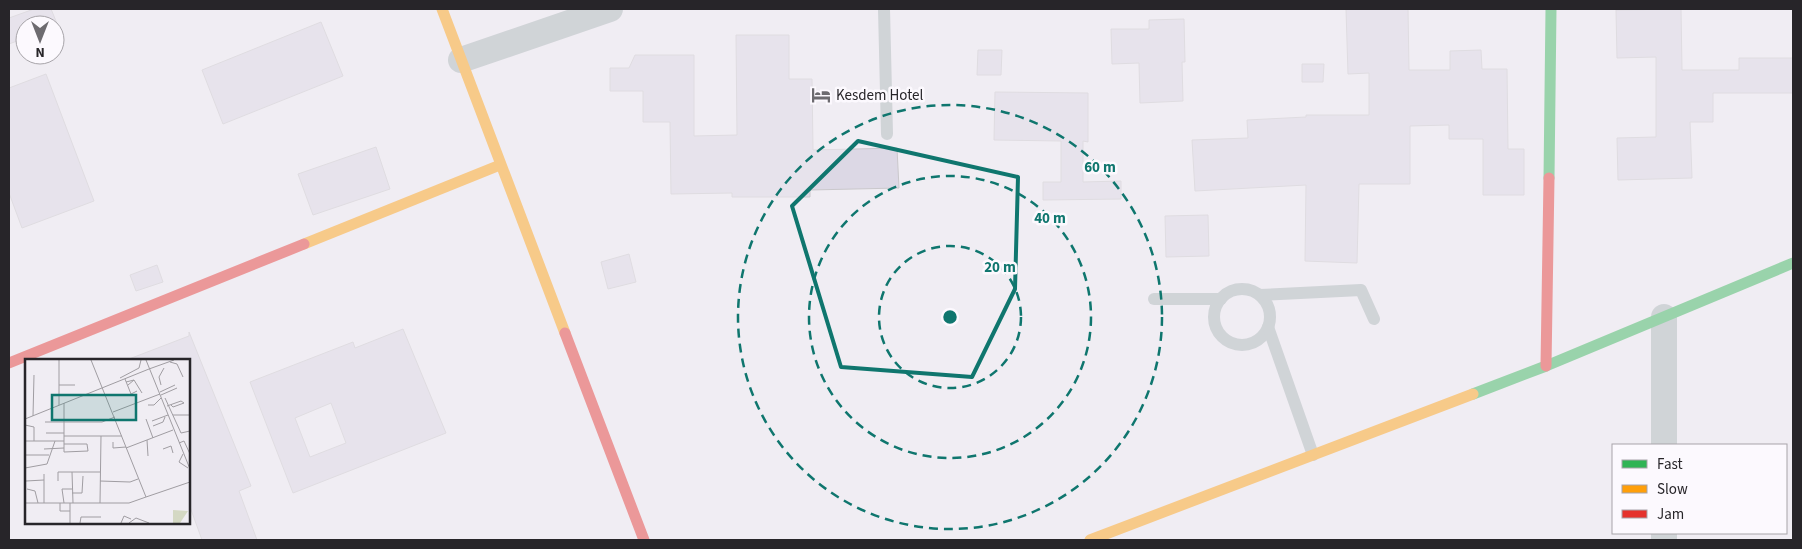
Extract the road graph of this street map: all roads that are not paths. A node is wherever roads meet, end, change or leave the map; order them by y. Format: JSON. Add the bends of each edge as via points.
{"nodes":[{"id":1,"x":442,"y":9,"type":"edge"},
{"id":2,"x":610,"y":9,"type":"edge"},
{"id":3,"x":884,"y":9,"type":"edge"},
{"id":4,"x":1551,"y":9,"type":"edge"},
{"id":5,"x":461,"y":60,"type":"junction"},
{"id":6,"x":887,"y":134,"type":"dead end"},
{"id":7,"x":500,"y":165,"type":"junction"},
{"id":8,"x":1793,"y":263,"type":"edge"},
{"id":9,"x":1260,"y":295,"type":"junction"},
{"id":10,"x":1154,"y":299,"type":"dead end"},
{"id":11,"x":1220,"y":299,"type":"junction"},
{"id":12,"x":1664,"y":317,"type":"junction"},
{"id":13,"x":1374,"y":319,"type":"dead end"},
{"id":14,"x":1268,"y":327,"type":"junction"},
{"id":15,"x":9,"y":363,"type":"edge"},
{"id":16,"x":1546,"y":366,"type":"junction"},
{"id":17,"x":1664,"y":444,"type":"edge"},
{"id":18,"x":1313,"y":455,"type":"junction"},
{"id":19,"x":644,"y":540,"type":"edge"},
{"id":20,"x":1090,"y":540,"type":"edge"}],
"edges":[{"from":1,"to":5,"type":"street"},
{"from":2,"to":5,"type":"street"},
{"from":3,"to":6,"type":"lane"},
{"from":4,"to":16,"type":"street"},
{"from":5,"to":7,"type":"street"},
{"from":7,"to":15,"type":"street"},
{"from":7,"to":19,"type":"street"},
{"from":8,"to":12,"type":"street"},
{"from":9,"to":11,"type":"lane","via":[[1244,289],[1227,293]]},
{"from":9,"to":13,"type":"lane","via":[[1361,290]]},
{"from":9,"to":14,"type":"lane","via":[[1269,310]]},
{"from":10,"to":11,"type":"lane"},
{"from":11,"to":14,"type":"lane","via":[[1215,324],[1224,338],[1232,343],[1249,344]]},
{"from":12,"to":16,"type":"street"},
{"from":12,"to":17,"type":"street"},
{"from":14,"to":18,"type":"lane"},
{"from":16,"to":18,"type":"street"},
{"from":18,"to":20,"type":"street"}]}
